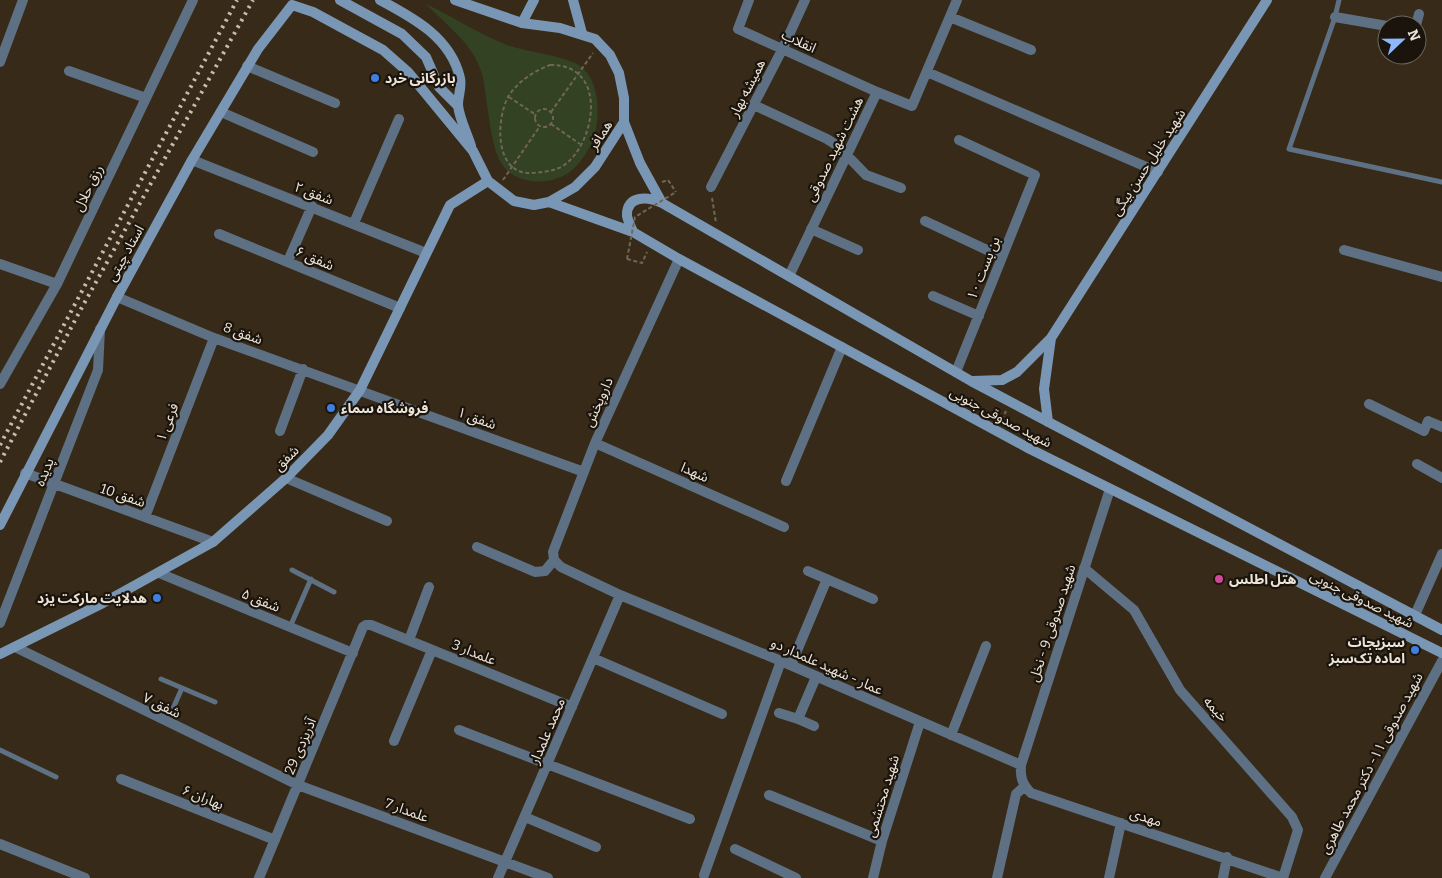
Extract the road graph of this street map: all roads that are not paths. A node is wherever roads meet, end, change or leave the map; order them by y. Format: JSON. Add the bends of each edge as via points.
{"nodes":[{"id":1,"x":23,"y":0,"type":"edge"},
{"id":2,"x":193,"y":0,"type":"edge"},
{"id":3,"x":340,"y":0,"type":"edge"},
{"id":4,"x":380,"y":0,"type":"edge"},
{"id":5,"x":481,"y":0,"type":"edge"},
{"id":6,"x":534,"y":0,"type":"edge"},
{"id":7,"x":574,"y":0,"type":"edge"},
{"id":8,"x":749,"y":0,"type":"edge"},
{"id":9,"x":805,"y":0,"type":"edge"},
{"id":10,"x":957,"y":0,"type":"edge"},
{"id":11,"x":1267,"y":0,"type":"edge"},
{"id":12,"x":1339,"y":0,"type":"edge"},
{"id":13,"x":461,"y":1,"type":"edge"},
{"id":14,"x":292,"y":3,"type":"edge"},
{"id":15,"x":950,"y":17,"type":"junction"},
{"id":16,"x":1335,"y":17,"type":"junction"},
{"id":17,"x":522,"y":23,"type":"junction"},
{"id":18,"x":1377,"y":24,"type":"edge"},
{"id":19,"x":582,"y":33,"type":"junction"},
{"id":20,"x":783,"y":48,"type":"junction"},
{"id":21,"x":1031,"y":50,"type":"dead end"},
{"id":22,"x":0,"y":62,"type":"edge"},
{"id":23,"x":248,"y":66,"type":"junction"},
{"id":24,"x":69,"y":71,"type":"dead end"},
{"id":25,"x":927,"y":72,"type":"junction"},
{"id":26,"x":877,"y":92,"type":"junction"},
{"id":27,"x":146,"y":98,"type":"junction"},
{"id":28,"x":335,"y":103,"type":"dead end"},
{"id":29,"x":754,"y":105,"type":"junction"},
{"id":30,"x":458,"y":106,"type":"junction"},
{"id":31,"x":220,"y":112,"type":"junction"},
{"id":32,"x":399,"y":119,"type":"dead end"},
{"id":33,"x":624,"y":122,"type":"junction"},
{"id":34,"x":959,"y":140,"type":"dead end"},
{"id":35,"x":313,"y":152,"type":"dead end"},
{"id":36,"x":473,"y":152,"type":"junction"},
{"id":37,"x":846,"y":155,"type":"junction"},
{"id":38,"x":192,"y":160,"type":"junction"},
{"id":39,"x":1158,"y":172,"type":"junction"},
{"id":40,"x":488,"y":180,"type":"junction"},
{"id":41,"x":1442,"y":182,"type":"edge"},
{"id":42,"x":711,"y":187,"type":"road end"},
{"id":43,"x":901,"y":188,"type":"dead end"},
{"id":44,"x":549,"y":202,"type":"junction"},
{"id":45,"x":662,"y":203,"type":"junction"},
{"id":46,"x":312,"y":206,"type":"junction"},
{"id":47,"x":925,"y":221,"type":"dead end"},
{"id":48,"x":354,"y":223,"type":"junction"},
{"id":49,"x":811,"y":229,"type":"junction"},
{"id":50,"x":633,"y":232,"type":"junction"},
{"id":51,"x":219,"y":234,"type":"dead end"},
{"id":52,"x":858,"y":250,"type":"dead end"},
{"id":53,"x":1344,"y":250,"type":"dead end"},
{"id":54,"x":426,"y":253,"type":"junction"},
{"id":55,"x":1002,"y":257,"type":"junction"},
{"id":56,"x":679,"y":259,"type":"junction"},
{"id":57,"x":288,"y":261,"type":"junction"},
{"id":58,"x":0,"y":264,"type":"edge"},
{"id":59,"x":789,"y":276,"type":"junction"},
{"id":60,"x":1442,"y":277,"type":"edge"},
{"id":61,"x":57,"y":284,"type":"junction"},
{"id":62,"x":933,"y":296,"type":"dead end"},
{"id":63,"x":117,"y":297,"type":"junction"},
{"id":64,"x":400,"y":308,"type":"junction"},
{"id":65,"x":978,"y":316,"type":"junction"},
{"id":66,"x":100,"y":329,"type":"junction"},
{"id":67,"x":214,"y":338,"type":"junction"},
{"id":68,"x":1052,"y":338,"type":"junction"},
{"id":69,"x":842,"y":347,"type":"junction"},
{"id":70,"x":303,"y":369,"type":"junction"},
{"id":71,"x":956,"y":372,"type":"junction"},
{"id":72,"x":971,"y":381,"type":"junction"},
{"id":73,"x":0,"y":384,"type":"edge"},
{"id":74,"x":360,"y":390,"type":"junction"},
{"id":75,"x":1369,"y":404,"type":"dead end"},
{"id":76,"x":1048,"y":422,"type":"junction"},
{"id":77,"x":1442,"y":427,"type":"edge"},
{"id":78,"x":280,"y":431,"type":"dead end"},
{"id":79,"x":595,"y":444,"type":"junction"},
{"id":80,"x":1417,"y":464,"type":"dead end"},
{"id":81,"x":584,"y":472,"type":"junction"},
{"id":82,"x":25,"y":473,"type":"junction"},
{"id":83,"x":286,"y":478,"type":"junction"},
{"id":84,"x":1442,"y":478,"type":"edge"},
{"id":85,"x":786,"y":481,"type":"dead end"},
{"id":86,"x":54,"y":485,"type":"junction"},
{"id":87,"x":1110,"y":489,"type":"junction"},
{"id":88,"x":145,"y":517,"type":"junction"},
{"id":89,"x":386,"y":521,"type":"dead end"},
{"id":90,"x":0,"y":525,"type":"edge"},
{"id":91,"x":784,"y":527,"type":"dead end"},
{"id":92,"x":213,"y":542,"type":"junction"},
{"id":93,"x":477,"y":547,"type":"dead end"},
{"id":94,"x":1442,"y":554,"type":"edge"},
{"id":95,"x":554,"y":560,"type":"junction"},
{"id":96,"x":1084,"y":568,"type":"junction"},
{"id":97,"x":292,"y":570,"type":"dead end"},
{"id":98,"x":808,"y":571,"type":"dead end"},
{"id":99,"x":159,"y":573,"type":"junction"},
{"id":100,"x":310,"y":579,"type":"junction"},
{"id":101,"x":827,"y":579,"type":"junction"},
{"id":102,"x":430,"y":587,"type":"dead end"},
{"id":103,"x":334,"y":592,"type":"dead end"},
{"id":104,"x":620,"y":595,"type":"junction"},
{"id":105,"x":873,"y":599,"type":"dead end"},
{"id":106,"x":1415,"y":615,"type":"junction"},
{"id":107,"x":0,"y":623,"type":"edge"},
{"id":108,"x":366,"y":624,"type":"joint"},
{"id":109,"x":290,"y":627,"type":"junction"},
{"id":110,"x":1442,"y":630,"type":"edge"},
{"id":111,"x":409,"y":640,"type":"junction"},
{"id":112,"x":986,"y":646,"type":"dead end"},
{"id":113,"x":14,"y":647,"type":"junction"},
{"id":114,"x":432,"y":650,"type":"junction"},
{"id":115,"x":353,"y":653,"type":"junction"},
{"id":116,"x":0,"y":654,"type":"edge"},
{"id":117,"x":1442,"y":654,"type":"edge"},
{"id":118,"x":593,"y":658,"type":"junction"},
{"id":119,"x":781,"y":661,"type":"junction"},
{"id":120,"x":1442,"y":661,"type":"edge"},
{"id":121,"x":791,"y":665,"type":"junction"},
{"id":122,"x":816,"y":677,"type":"junction"},
{"id":123,"x":161,"y":680,"type":"dead end"},
{"id":124,"x":182,"y":688,"type":"junction"},
{"id":125,"x":215,"y":702,"type":"dead end"},
{"id":126,"x":572,"y":707,"type":"junction"},
{"id":127,"x":779,"y":713,"type":"dead end"},
{"id":128,"x":722,"y":714,"type":"dead end"},
{"id":129,"x":798,"y":719,"type":"junction"},
{"id":130,"x":920,"y":722,"type":"junction"},
{"id":131,"x":167,"y":723,"type":"junction"},
{"id":132,"x":814,"y":726,"type":"dead end"},
{"id":133,"x":460,"y":730,"type":"dead end"},
{"id":134,"x":951,"y":735,"type":"junction"},
{"id":135,"x":394,"y":741,"type":"dead end"},
{"id":136,"x":0,"y":750,"type":"edge"},
{"id":137,"x":548,"y":763,"type":"junction"},
{"id":138,"x":1021,"y":765,"type":"junction"},
{"id":139,"x":56,"y":777,"type":"dead end"},
{"id":140,"x":121,"y":779,"type":"dead end"},
{"id":141,"x":298,"y":785,"type":"junction"},
{"id":142,"x":1024,"y":786,"type":"junction"},
{"id":143,"x":770,"y":796,"type":"dead end"},
{"id":144,"x":524,"y":817,"type":"junction"},
{"id":145,"x":690,"y":819,"type":"dead end"},
{"id":146,"x":1121,"y":823,"type":"junction"},
{"id":147,"x":275,"y":840,"type":"junction"},
{"id":148,"x":882,"y":841,"type":"junction"},
{"id":149,"x":0,"y":844,"type":"edge"},
{"id":150,"x":596,"y":847,"type":"dead end"},
{"id":151,"x":735,"y":850,"type":"dead end"},
{"id":152,"x":1227,"y":858,"type":"junction"},
{"id":153,"x":506,"y":861,"type":"junction"},
{"id":154,"x":704,"y":874,"type":"dead end"},
{"id":155,"x":85,"y":878,"type":"edge"},
{"id":156,"x":259,"y":878,"type":"edge"},
{"id":157,"x":498,"y":878,"type":"edge"},
{"id":158,"x":548,"y":878,"type":"edge"},
{"id":159,"x":796,"y":878,"type":"edge"},
{"id":160,"x":873,"y":878,"type":"edge"},
{"id":161,"x":996,"y":878,"type":"edge"},
{"id":162,"x":1109,"y":878,"type":"edge"},
{"id":163,"x":1223,"y":878,"type":"edge"},
{"id":164,"x":1283,"y":878,"type":"edge"},
{"id":165,"x":1325,"y":878,"type":"edge"}],
"edges":[{"from":1,"to":22,"type":"street"},
{"from":2,"to":27,"type":"street","name":"رزق حلال"},
{"from":3,"to":30,"type":"main road","via":[[402,34],[426,57],[439,86]]},
{"from":4,"to":30,"type":"main road","via":[[437,36],[454,60],[461,80]]},
{"from":5,"to":13,"type":"main road"},
{"from":6,"to":17,"type":"main road"},
{"from":7,"to":19,"type":"main road"},
{"from":8,"to":20,"type":"street","name":"انقلاب","via":[[738,28]]},
{"from":9,"to":20,"type":"street","name":"همیشه بهار"},
{"from":10,"to":15,"type":"street","name":"هشت شهید صدوقی"},
{"from":11,"to":39,"type":"main road","name":"شهید خلیل حسن بیگی"},
{"from":12,"to":16,"type":"lane"},
{"from":13,"to":17,"type":"main road"},
{"from":14,"to":23,"type":"main road","name":"استاد چیتی"},
{"from":14,"to":36,"type":"main road","via":[[383,50],[408,72]]},
{"from":15,"to":21,"type":"street"},
{"from":15,"to":25,"type":"street","name":"هشت شهید صدوقی"},
{"from":16,"to":18,"type":"street"},
{"from":16,"to":41,"type":"lane","via":[[1289,148]]},
{"from":17,"to":19,"type":"main road","name":"همافر"},
{"from":19,"to":33,"type":"main road","name":"همافر","via":[[595,39],[610,54],[619,73]]},
{"from":20,"to":26,"type":"street","name":"انقلاب"},
{"from":20,"to":29,"type":"street","name":"همیشه بهار"},
{"from":23,"to":28,"type":"street"},
{"from":23,"to":31,"type":"main road","name":"استاد چیتی"},
{"from":24,"to":27,"type":"street"},
{"from":25,"to":26,"type":"street","name":"هشت شهید صدوقی","via":[[912,106]]},
{"from":25,"to":39,"type":"street"},
{"from":26,"to":37,"type":"street","name":"هشت شهید صدوقی"},
{"from":27,"to":61,"type":"street","name":"رزق حلال"},
{"from":29,"to":37,"type":"street","via":[[827,139]]},
{"from":29,"to":42,"type":"street","name":"همیشه بهار"},
{"from":30,"to":36,"type":"main road"},
{"from":31,"to":35,"type":"street"},
{"from":31,"to":38,"type":"main road","name":"استاد چیتی"},
{"from":32,"to":48,"type":"street"},
{"from":33,"to":44,"type":"main road","name":"همافر","via":[[596,167],[575,187]]},
{"from":33,"to":45,"type":"main road","via":[[640,163]]},
{"from":34,"to":55,"type":"street","name":"بن بست ۱۰","via":[[1035,175]]},
{"from":36,"to":40,"type":"main road","name":"همافر"},
{"from":37,"to":43,"type":"street","via":[[866,175]]},
{"from":37,"to":49,"type":"street","name":"هشت شهید صدوقی"},
{"from":38,"to":46,"type":"street","name":"شفق ۲"},
{"from":38,"to":63,"type":"main road","name":"استاد چیتی"},
{"from":39,"to":68,"type":"main road","name":"شهید خلیل حسن بیگی"},
{"from":40,"to":44,"type":"main road","name":"همافر","via":[[514,201],[534,205]]},
{"from":40,"to":54,"type":"main road","name":"شفق","via":[[450,206]]},
{"from":44,"to":50,"type":"main road","name":"شهید صدوقی جنوبی"},
{"from":45,"to":50,"type":"main road","via":[[642,197],[629,206],[627,216]]},
{"from":45,"to":59,"type":"main road","name":"شهید صدوقی جنوبی"},
{"from":46,"to":48,"type":"street","name":"شفق ۲"},
{"from":46,"to":57,"type":"street"},
{"from":47,"to":55,"type":"street"},
{"from":48,"to":54,"type":"street","name":"شفق ۲"},
{"from":49,"to":52,"type":"street"},
{"from":49,"to":59,"type":"street","name":"هشت شهید صدوقی"},
{"from":50,"to":56,"type":"main road","name":"شهید صدوقی جنوبی"},
{"from":51,"to":57,"type":"street","name":"شفق ۶"},
{"from":53,"to":60,"type":"street"},
{"from":54,"to":64,"type":"main road","name":"شفق"},
{"from":55,"to":65,"type":"street","name":"بن بست ۱۰"},
{"from":56,"to":69,"type":"main road","name":"شهید صدوقی جنوبی"},
{"from":56,"to":79,"type":"street","name":"داروپخش"},
{"from":57,"to":64,"type":"street","name":"شفق ۶"},
{"from":58,"to":61,"type":"street"},
{"from":59,"to":71,"type":"main road","name":"شهید صدوقی جنوبی"},
{"from":61,"to":73,"type":"street","name":"رزق حلال"},
{"from":62,"to":65,"type":"street"},
{"from":63,"to":66,"type":"main road","name":"استاد چیتی"},
{"from":63,"to":67,"type":"street","name":"شفق 8"},
{"from":64,"to":74,"type":"main road","name":"شفق"},
{"from":65,"to":71,"type":"street","name":"بن بست ۱۰"},
{"from":66,"to":82,"type":"main road","name":"استاد چیتی"},
{"from":66,"to":86,"type":"street","name":"پدیده","via":[[98,370]]},
{"from":67,"to":70,"type":"street","name":"شفق 8"},
{"from":67,"to":88,"type":"street","name":"فرعی ۱"},
{"from":68,"to":72,"type":"main road","via":[[1017,372],[1002,380]]},
{"from":68,"to":76,"type":"main road","via":[[1044,389]]},
{"from":69,"to":85,"type":"street"},
{"from":69,"to":87,"type":"main road","name":"شهید صدوقی جنوبی"},
{"from":70,"to":74,"type":"street","name":"شفق 8"},
{"from":70,"to":78,"type":"street"},
{"from":71,"to":72,"type":"main road","name":"شهید صدوقی جنوبی"},
{"from":72,"to":76,"type":"main road","name":"شهید صدوقی جنوبی"},
{"from":74,"to":81,"type":"street","name":"شفق ۱"},
{"from":74,"to":83,"type":"main road","name":"شفق","via":[[328,436]]},
{"from":75,"to":77,"type":"street","via":[[1424,431],[1428,421]]},
{"from":76,"to":106,"type":"main road","name":"شهید صدوقی جنوبی"},
{"from":79,"to":81,"type":"street","name":"داروپخش"},
{"from":79,"to":91,"type":"street","name":"شهدا"},
{"from":80,"to":84,"type":"street"},
{"from":81,"to":95,"type":"street","name":"داروپخش","via":[[553,552]]},
{"from":82,"to":86,"type":"street","name":"شفق 10"},
{"from":82,"to":90,"type":"main road","name":"استاد چیتی"},
{"from":83,"to":89,"type":"street"},
{"from":83,"to":92,"type":"main road","name":"شفق"},
{"from":86,"to":88,"type":"street","name":"شفق 10"},
{"from":86,"to":107,"type":"street","name":"پدیده"},
{"from":87,"to":96,"type":"street","name":"شهید صدوقی 9 - نخل"},
{"from":87,"to":117,"type":"main road","name":"شهید صدوقی جنوبی"},
{"from":88,"to":92,"type":"street","name":"شفق 10"},
{"from":92,"to":99,"type":"main road","name":"شفق"},
{"from":93,"to":95,"type":"street","via":[[535,572],[545,571]]},
{"from":94,"to":106,"type":"street"},
{"from":95,"to":104,"type":"street","name":"عمار - شهید علمدار دو","via":[[561,567]]},
{"from":96,"to":138,"type":"street","name":"شهید صدوقی 9 - نخل"},
{"from":96,"to":164,"type":"street","name":"خیمه","via":[[1134,610],[1180,690],[1292,817],[1298,830]]},
{"from":97,"to":100,"type":"lane"},
{"from":98,"to":101,"type":"street"},
{"from":99,"to":109,"type":"street","name":"شفق ۵"},
{"from":99,"to":113,"type":"main road","name":"شفق"},
{"from":100,"to":103,"type":"lane"},
{"from":100,"to":109,"type":"lane"},
{"from":101,"to":105,"type":"street"},
{"from":101,"to":121,"type":"street"},
{"from":102,"to":111,"type":"street"},
{"from":104,"to":118,"type":"street","name":"محمد علمدار"},
{"from":104,"to":119,"type":"street","name":"عمار - شهید علمدار دو"},
{"from":106,"to":110,"type":"main road","name":"شهید صدوقی جنوبی"},
{"from":108,"to":111,"type":"street","name":"علمدار 3"},
{"from":108,"to":115,"type":"street","name":"آذریزدی 29"},
{"from":109,"to":115,"type":"street","name":"شفق ۵"},
{"from":111,"to":114,"type":"street","name":"علمدار 3"},
{"from":112,"to":134,"type":"street"},
{"from":113,"to":116,"type":"main road","name":"شفق"},
{"from":113,"to":131,"type":"street","name":"شفق ۷"},
{"from":114,"to":126,"type":"street","name":"علمدار 3"},
{"from":114,"to":135,"type":"street"},
{"from":115,"to":141,"type":"street","name":"آذریزدی 29"},
{"from":118,"to":126,"type":"street","name":"محمد علمدار"},
{"from":118,"to":128,"type":"street"},
{"from":119,"to":121,"type":"street","name":"عمار - شهید علمدار دو"},
{"from":119,"to":154,"type":"street"},
{"from":120,"to":165,"type":"street","name":"شهید صدوقی ۱۱- دکتر محمد طاهری"},
{"from":121,"to":122,"type":"street","name":"عمار - شهید علمدار دو"},
{"from":122,"to":129,"type":"street"},
{"from":122,"to":130,"type":"street","name":"عمار - شهید علمدار دو"},
{"from":123,"to":124,"type":"lane"},
{"from":124,"to":125,"type":"lane"},
{"from":124,"to":131,"type":"lane"},
{"from":126,"to":137,"type":"street","name":"محمد علمدار"},
{"from":127,"to":129,"type":"street"},
{"from":129,"to":132,"type":"street"},
{"from":130,"to":134,"type":"street","name":"عمار - شهید علمدار دو"},
{"from":130,"to":148,"type":"street","name":"شهید محتشمی"},
{"from":131,"to":141,"type":"street","name":"شفق ۷"},
{"from":133,"to":137,"type":"street"},
{"from":134,"to":138,"type":"street","name":"عمار - شهید علمدار دو"},
{"from":136,"to":139,"type":"lane"},
{"from":137,"to":144,"type":"street","name":"محمد علمدار"},
{"from":137,"to":145,"type":"street"},
{"from":138,"to":142,"type":"street","via":[[1020,776]]},
{"from":140,"to":147,"type":"street","name":"بهاران ۶"},
{"from":141,"to":147,"type":"street","name":"آذریزدی 29"},
{"from":141,"to":153,"type":"street","name":"علمدار 7"},
{"from":142,"to":146,"type":"street","name":"مهدی","via":[[1031,793]]},
{"from":142,"to":161,"type":"street","via":[[1016,794]]},
{"from":143,"to":148,"type":"street"},
{"from":144,"to":150,"type":"street"},
{"from":144,"to":153,"type":"street","name":"محمد علمدار"},
{"from":146,"to":152,"type":"street","name":"مهدی"},
{"from":146,"to":162,"type":"street"},
{"from":147,"to":156,"type":"street","name":"آذریزدی 29"},
{"from":148,"to":160,"type":"street","name":"شهید محتشمی"},
{"from":149,"to":155,"type":"street"},
{"from":151,"to":159,"type":"street"},
{"from":152,"to":163,"type":"street"},
{"from":152,"to":164,"type":"street","name":"مهدی"},
{"from":153,"to":157,"type":"street","name":"محمد علمدار"},
{"from":153,"to":158,"type":"street","name":"علمدار 7"}]}
